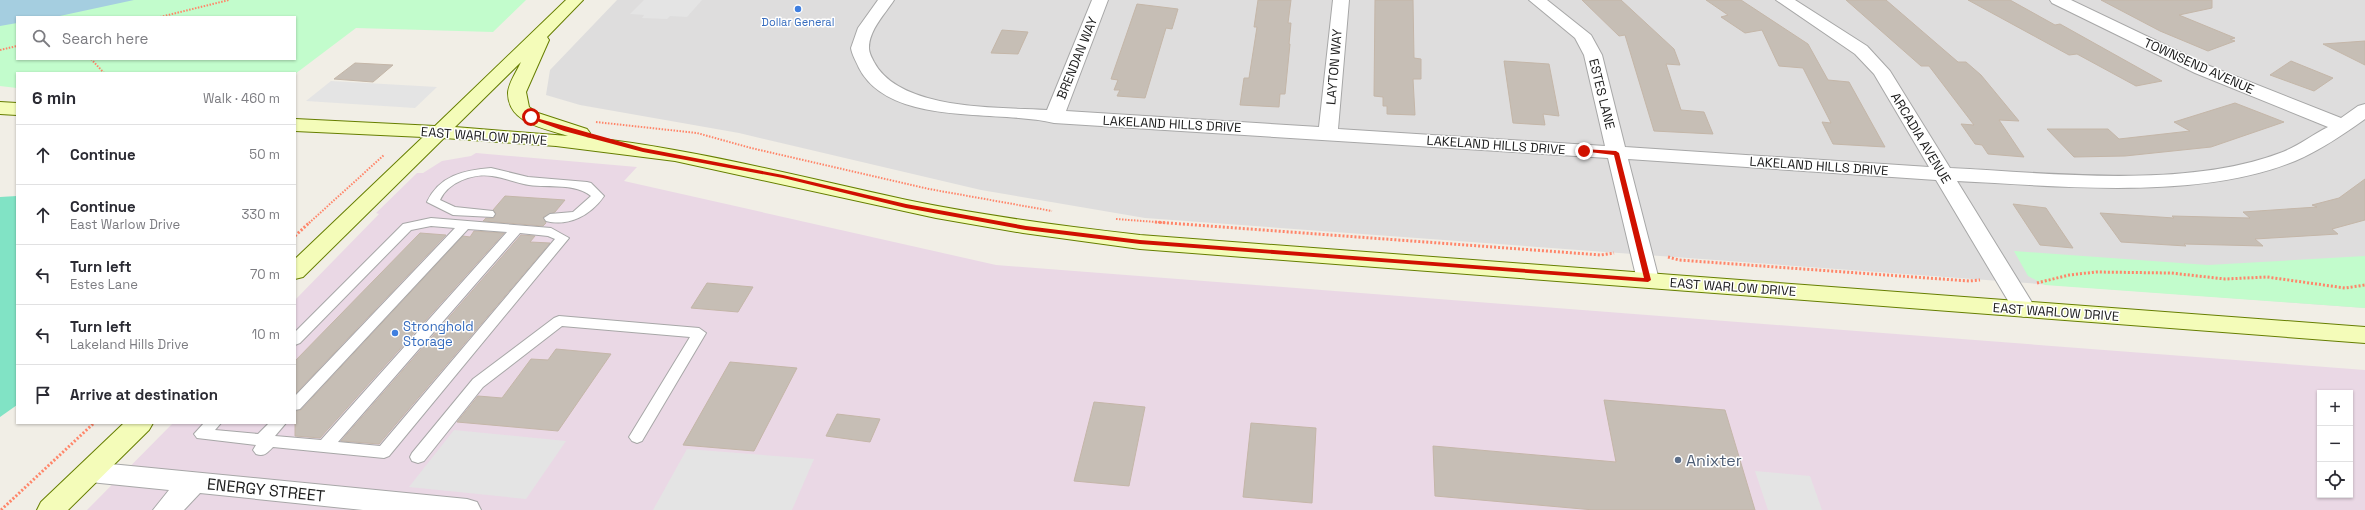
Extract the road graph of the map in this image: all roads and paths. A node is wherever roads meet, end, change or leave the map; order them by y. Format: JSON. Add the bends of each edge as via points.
{"nodes":[{"id":1,"x":229,"y":0,"type":"edge"},
{"id":2,"x":575,"y":0,"type":"edge"},
{"id":3,"x":886,"y":0,"type":"edge"},
{"id":4,"x":1100,"y":0,"type":"edge"},
{"id":5,"x":1341,"y":0,"type":"edge"},
{"id":6,"x":1537,"y":0,"type":"edge"},
{"id":7,"x":1784,"y":0,"type":"edge"},
{"id":8,"x":2058,"y":0,"type":"edge"},
{"id":9,"x":164,"y":16,"type":"edge"},
{"id":10,"x":544,"y":30,"type":"junction"},
{"id":11,"x":16,"y":46,"type":"edge"},
{"id":12,"x":0,"y":50,"type":"edge"},
{"id":13,"x":92,"y":60,"type":"edge"},
{"id":14,"x":103,"y":72,"type":"edge"},
{"id":15,"x":0,"y":108,"type":"edge"},
{"id":16,"x":16,"y":109,"type":"edge"},
{"id":17,"x":2365,"y":110,"type":"edge"},
{"id":18,"x":1054,"y":117,"type":"junction"},
{"id":19,"x":591,"y":122,"type":"dead end"},
{"id":20,"x":296,"y":125,"type":"edge"},
{"id":21,"x":2343,"y":126,"type":"junction"},
{"id":22,"x":438,"y":132,"type":"junction"},
{"id":23,"x":1328,"y":133,"type":"junction"},
{"id":24,"x":643,"y":150,"type":"junction"},
{"id":25,"x":1616,"y":153,"type":"junction"},
{"id":26,"x":384,"y":155,"type":"dead end"},
{"id":27,"x":1942,"y":174,"type":"junction"},
{"id":28,"x":1058,"y":212,"type":"dead end"},
{"id":29,"x":489,"y":214,"type":"dead end"},
{"id":30,"x":550,"y":218,"type":"dead end"},
{"id":31,"x":1109,"y":218,"type":"dead end"},
{"id":32,"x":465,"y":225,"type":"junction"},
{"id":33,"x":517,"y":229,"type":"junction"},
{"id":34,"x":296,"y":235,"type":"edge"},
{"id":35,"x":1614,"y":253,"type":"dead end"},
{"id":36,"x":1668,"y":257,"type":"dead end"},
{"id":37,"x":296,"y":271,"type":"edge"},
{"id":38,"x":1648,"y":280,"type":"junction"},
{"id":39,"x":1980,"y":280,"type":"dead end"},
{"id":40,"x":2037,"y":284,"type":"dead end"},
{"id":41,"x":2365,"y":285,"type":"edge"},
{"id":42,"x":2024,"y":309,"type":"junction"},
{"id":43,"x":2365,"y":334,"type":"edge"},
{"id":44,"x":296,"y":339,"type":"edge"},
{"id":45,"x":296,"y":404,"type":"edge"},
{"id":46,"x":93,"y":424,"type":"edge"},
{"id":47,"x":139,"y":424,"type":"edge"},
{"id":48,"x":212,"y":424,"type":"edge"},
{"id":49,"x":277,"y":424,"type":"edge"},
{"id":50,"x":637,"y":437,"type":"dead end"},
{"id":51,"x":264,"y":444,"type":"junction"},
{"id":52,"x":325,"y":446,"type":"junction"},
{"id":53,"x":418,"y":457,"type":"dead end"},
{"id":54,"x":90,"y":472,"type":"junction"},
{"id":55,"x":193,"y":483,"type":"junction"},
{"id":56,"x":1,"y":510,"type":"edge"},
{"id":57,"x":51,"y":510,"type":"edge"},
{"id":58,"x":168,"y":510,"type":"edge"},
{"id":59,"x":467,"y":510,"type":"edge"}],
"edges":[{"from":1,"to":9,"type":"path"},
{"from":2,"to":10,"type":"street"},
{"from":3,"to":18,"type":"street","name":"LAKELAND HILLS DRIVE","via":[[867,27],[860,49],[867,70],[888,89],[922,102],[965,110]]},
{"from":4,"to":18,"type":"street","name":"BRENDAN WAY"},
{"from":5,"to":23,"type":"street","name":"LAYTON WAY"},
{"from":6,"to":25,"type":"street","name":"ESTES LANE","via":[[1582,35],[1593,55]]},
{"from":7,"to":27,"type":"street","name":"ARCADIA AVENUE","via":[[1861,50],[1881,71]]},
{"from":8,"to":21,"type":"street","name":"TOWNSEND AVENUE","via":[[2201,69]]},
{"from":10,"to":22,"type":"street"},
{"from":10,"to":24,"type":"street","via":[[517,92],[520,109],[531,117],[566,130]]},
{"from":11,"to":12,"type":"path"},
{"from":13,"to":14,"type":"path"},
{"from":15,"to":16,"type":"street"},
{"from":17,"to":21,"type":"street","name":"LAKELAND HILLS DRIVE"},
{"from":18,"to":23,"type":"street","name":"LAKELAND HILLS DRIVE"},
{"from":19,"to":28,"type":"path","via":[[671,130],[734,140],[751,148],[928,189]]},
{"from":20,"to":22,"type":"street","name":"EAST WARLOW DRIVE"},
{"from":21,"to":27,"type":"street","name":"LAKELAND HILLS DRIVE","via":[[2288,157],[2241,171],[2182,179],[2112,182]]},
{"from":22,"to":24,"type":"street","name":"EAST WARLOW DRIVE","via":[[545,139]]},
{"from":22,"to":37,"type":"street"},
{"from":23,"to":25,"type":"street","name":"LAKELAND HILLS DRIVE"},
{"from":24,"to":38,"type":"street","name":"EAST WARLOW DRIVE","via":[[783,176],[906,206],[1026,228],[1140,242]]},
{"from":25,"to":27,"type":"street","name":"LAKELAND HILLS DRIVE"},
{"from":25,"to":38,"type":"street","name":"ESTES LANE"},
{"from":26,"to":34,"type":"path"},
{"from":27,"to":42,"type":"street","name":"ARCADIA AVENUE"},
{"from":29,"to":30,"type":"lane","via":[[453,212],[433,202],[438,191],[451,181],[471,173],[491,172],[528,181],[587,186],[598,196],[587,210],[569,219]]},
{"from":31,"to":35,"type":"path","via":[[1601,255]]},
{"from":32,"to":33,"type":"lane"},
{"from":32,"to":44,"type":"lane","via":[[431,222],[407,227]]},
{"from":32,"to":45,"type":"lane"},
{"from":33,"to":52,"type":"lane"},
{"from":33,"to":52,"type":"lane","via":[[551,232],[563,238],[384,452]]},
{"from":36,"to":39,"type":"path","via":[[1687,261]]},
{"from":38,"to":42,"type":"street","name":"EAST WARLOW DRIVE"},
{"from":40,"to":41,"type":"path","via":[[2069,275],[2096,272],[2171,273],[2225,279],[2267,277],[2345,288]]},
{"from":42,"to":43,"type":"street","name":"EAST WARLOW DRIVE"},
{"from":46,"to":56,"type":"path"},
{"from":47,"to":54,"type":"street"},
{"from":48,"to":51,"type":"lane","via":[[202,434]]},
{"from":49,"to":51,"type":"lane"},
{"from":50,"to":53,"type":"lane","via":[[699,333],[559,321],[478,383]]},
{"from":51,"to":52,"type":"lane"},
{"from":54,"to":55,"type":"street","name":"ENERGY STREET"},
{"from":54,"to":57,"type":"street"},
{"from":55,"to":58,"type":"street"},
{"from":55,"to":59,"type":"street","name":"ENERGY STREET"}]}
